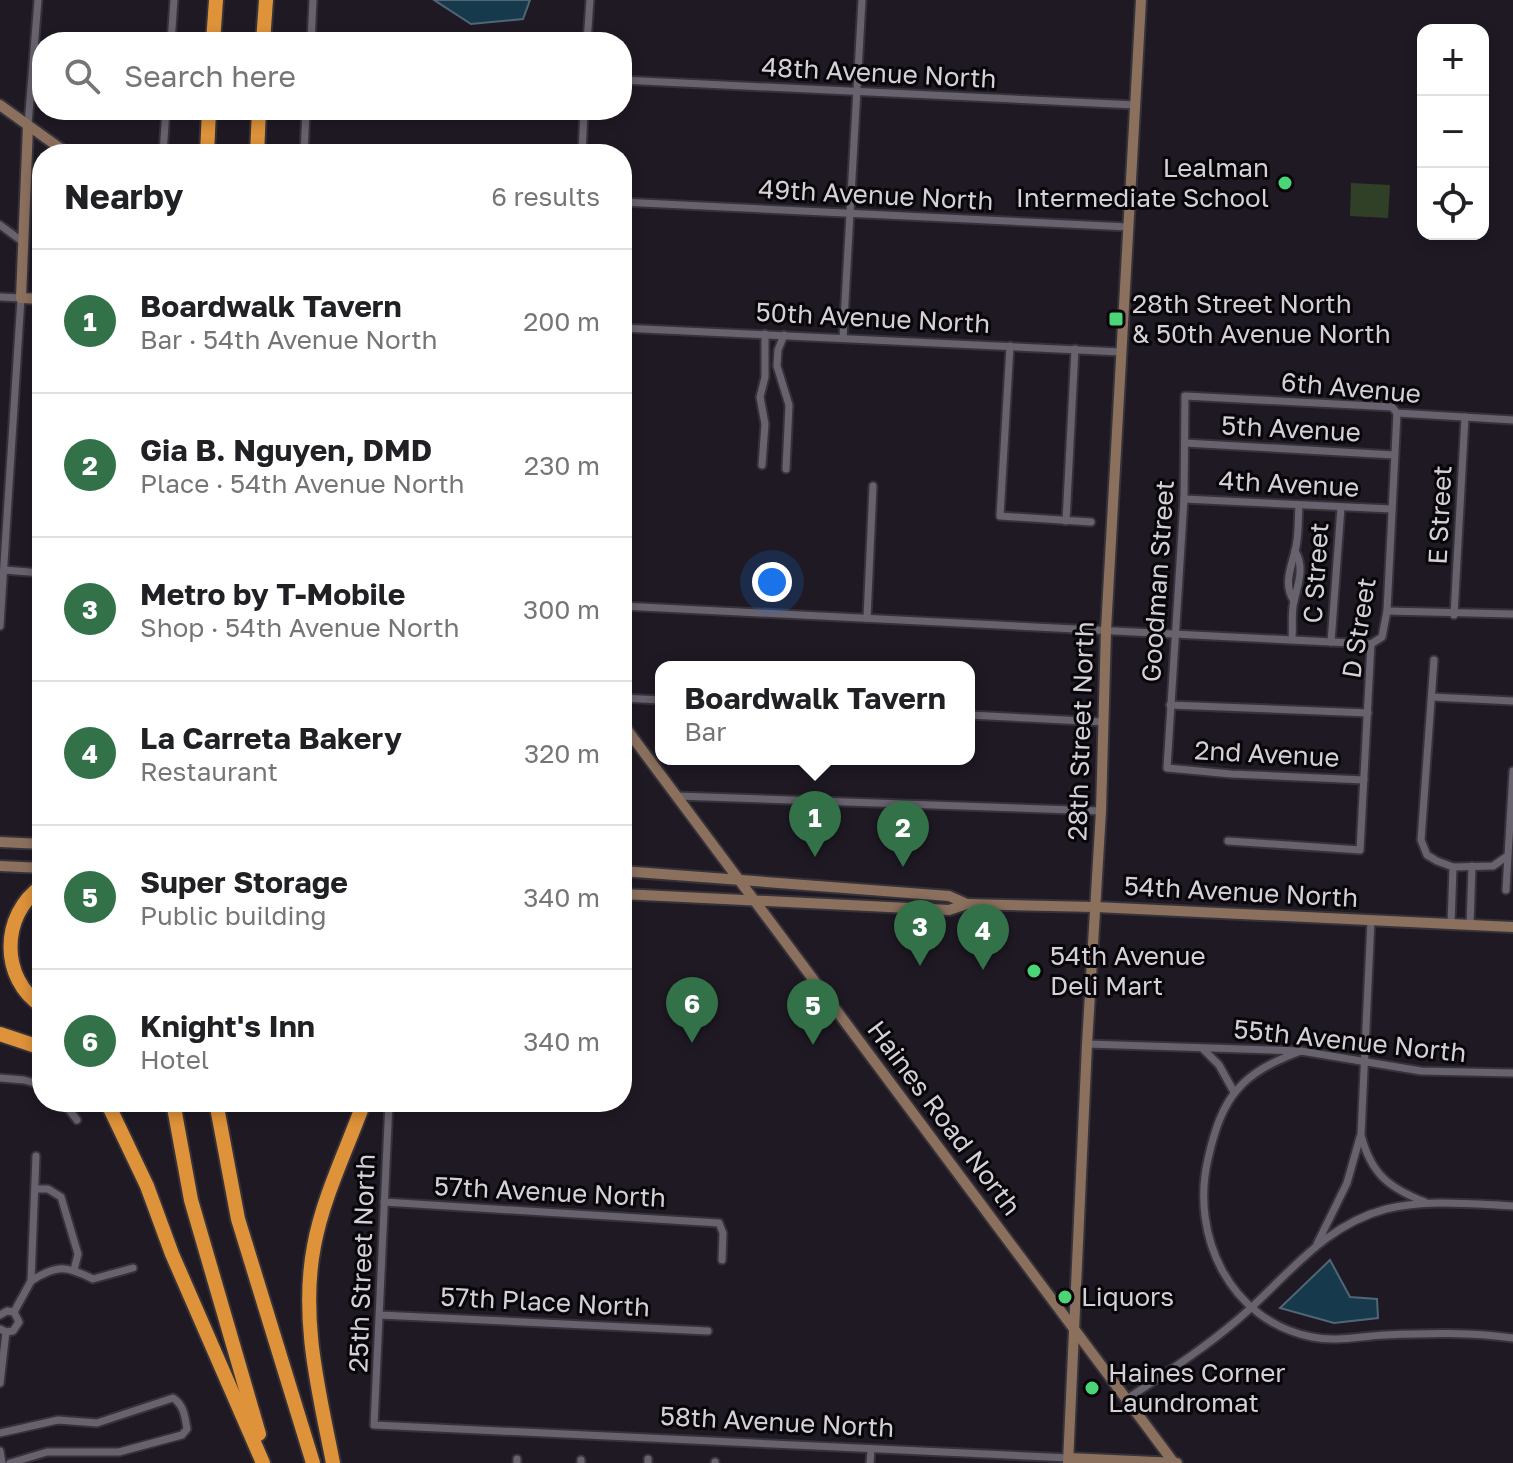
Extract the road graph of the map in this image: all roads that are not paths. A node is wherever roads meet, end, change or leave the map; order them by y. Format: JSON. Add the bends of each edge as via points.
{"nodes":[{"id":1,"x":38,"y":0,"type":"edge"},
{"id":2,"x":174,"y":0,"type":"edge"},
{"id":3,"x":216,"y":0,"type":"edge"},
{"id":4,"x":266,"y":0,"type":"edge"},
{"id":5,"x":313,"y":0,"type":"edge"},
{"id":6,"x":590,"y":0,"type":"edge"},
{"id":7,"x":862,"y":0,"type":"edge"},
{"id":8,"x":1141,"y":0,"type":"edge"},
{"id":9,"x":35,"y":32,"type":"edge"},
{"id":10,"x":172,"y":32,"type":"edge"},
{"id":11,"x":214,"y":32,"type":"edge"},
{"id":12,"x":264,"y":32,"type":"edge"},
{"id":13,"x":311,"y":32,"type":"edge"},
{"id":14,"x":588,"y":32,"type":"edge"},
{"id":15,"x":32,"y":76,"type":"edge"},
{"id":16,"x":632,"y":81,"type":"edge"},
{"id":17,"x":857,"y":92,"type":"junction"},
{"id":18,"x":0,"y":105,"type":"edge"},
{"id":19,"x":1135,"y":105,"type":"junction"},
{"id":20,"x":165,"y":120,"type":"edge"},
{"id":21,"x":209,"y":120,"type":"edge"},
{"id":22,"x":259,"y":120,"type":"edge"},
{"id":23,"x":306,"y":120,"type":"edge"},
{"id":24,"x":584,"y":120,"type":"edge"},
{"id":25,"x":28,"y":126,"type":"junction"},
{"id":26,"x":54,"y":144,"type":"edge"},
{"id":27,"x":164,"y":144,"type":"edge"},
{"id":28,"x":207,"y":144,"type":"edge"},
{"id":29,"x":257,"y":144,"type":"edge"},
{"id":30,"x":304,"y":144,"type":"edge"},
{"id":31,"x":582,"y":144,"type":"edge"},
{"id":32,"x":632,"y":202,"type":"edge"},
{"id":33,"x":849,"y":213,"type":"junction"},
{"id":34,"x":0,"y":225,"type":"edge"},
{"id":35,"x":1128,"y":227,"type":"junction"},
{"id":36,"x":23,"y":242,"type":"junction"},
{"id":37,"x":0,"y":297,"type":"edge"},
{"id":38,"x":21,"y":298,"type":"junction"},
{"id":39,"x":32,"y":299,"type":"edge"},
{"id":40,"x":632,"y":328,"type":"edge"},
{"id":41,"x":765,"y":334,"type":"junction"},
{"id":42,"x":784,"y":335,"type":"junction"},
{"id":43,"x":843,"y":338,"type":"junction"},
{"id":44,"x":1010,"y":346,"type":"junction"},
{"id":45,"x":1075,"y":349,"type":"junction"},
{"id":46,"x":1121,"y":352,"type":"junction"},
{"id":47,"x":1185,"y":396,"type":"joint"},
{"id":48,"x":1397,"y":413,"type":"junction"},
{"id":49,"x":1465,"y":417,"type":"junction"},
{"id":50,"x":1513,"y":420,"type":"edge"},
{"id":51,"x":1185,"y":443,"type":"junction"},
{"id":52,"x":1394,"y":455,"type":"junction"},
{"id":53,"x":762,"y":465,"type":"dead end"},
{"id":54,"x":786,"y":469,"type":"dead end"},
{"id":55,"x":873,"y":486,"type":"dead end"},
{"id":56,"x":1184,"y":499,"type":"junction"},
{"id":57,"x":1299,"y":505,"type":"junction"},
{"id":58,"x":1341,"y":507,"type":"junction"},
{"id":59,"x":1391,"y":509,"type":"junction"},
{"id":60,"x":4,"y":511,"type":"edge"},
{"id":61,"x":1066,"y":521,"type":"junction"},
{"id":62,"x":1091,"y":522,"type":"dead end"},
{"id":63,"x":4,"y":570,"type":"junction"},
{"id":64,"x":32,"y":572,"type":"edge"},
{"id":65,"x":632,"y":606,"type":"edge"},
{"id":66,"x":1387,"y":611,"type":"junction"},
{"id":67,"x":1513,"y":614,"type":"edge"},
{"id":68,"x":1454,"y":615,"type":"junction"},
{"id":69,"x":867,"y":618,"type":"junction"},
{"id":70,"x":0,"y":626,"type":"edge"},
{"id":71,"x":1106,"y":630,"type":"junction"},
{"id":72,"x":1174,"y":634,"type":"junction"},
{"id":73,"x":1292,"y":639,"type":"junction"},
{"id":74,"x":1331,"y":642,"type":"junction"},
{"id":75,"x":1371,"y":644,"type":"junction"},
{"id":76,"x":1434,"y":660,"type":"dead end"},
{"id":77,"x":1432,"y":697,"type":"junction"},
{"id":78,"x":632,"y":699,"type":"edge"},
{"id":79,"x":655,"y":700,"type":"edge"},
{"id":80,"x":1513,"y":701,"type":"edge"},
{"id":81,"x":1170,"y":705,"type":"junction"},
{"id":82,"x":1368,"y":713,"type":"junction"},
{"id":83,"x":975,"y":715,"type":"edge"},
{"id":84,"x":1104,"y":722,"type":"junction"},
{"id":85,"x":632,"y":737,"type":"edge"},
{"id":86,"x":1167,"y":768,"type":"joint"},
{"id":87,"x":1513,"y":771,"type":"edge"},
{"id":88,"x":1364,"y":780,"type":"junction"},
{"id":89,"x":675,"y":796,"type":"junction"},
{"id":90,"x":1101,"y":811,"type":"junction"},
{"id":91,"x":1228,"y":841,"type":"dead end"},
{"id":92,"x":0,"y":842,"type":"edge"},
{"id":93,"x":32,"y":844,"type":"edge"},
{"id":94,"x":1506,"y":857,"type":"junction"},
{"id":95,"x":0,"y":866,"type":"edge"},
{"id":96,"x":1472,"y":866,"type":"junction"},
{"id":97,"x":1453,"y":867,"type":"junction"},
{"id":98,"x":32,"y":868,"type":"edge"},
{"id":99,"x":632,"y":872,"type":"edge"},
{"id":100,"x":738,"y":880,"type":"junction"},
{"id":101,"x":1506,"y":890,"type":"dead end"},
{"id":102,"x":32,"y":891,"type":"edge"},
{"id":103,"x":632,"y":894,"type":"edge"},
{"id":104,"x":751,"y":899,"type":"junction"},
{"id":105,"x":967,"y":904,"type":"junction"},
{"id":106,"x":1096,"y":907,"type":"junction"},
{"id":107,"x":1371,"y":920,"type":"junction"},
{"id":108,"x":1451,"y":924,"type":"junction"},
{"id":109,"x":1470,"y":925,"type":"junction"},
{"id":110,"x":1513,"y":927,"type":"edge"},
{"id":111,"x":32,"y":1001,"type":"edge"},
{"id":112,"x":3,"y":1036,"type":"edge"},
{"id":113,"x":1087,"y":1044,"type":"junction"},
{"id":114,"x":32,"y":1045,"type":"edge"},
{"id":115,"x":1203,"y":1049,"type":"junction"},
{"id":116,"x":1301,"y":1051,"type":"junction"},
{"id":117,"x":1363,"y":1061,"type":"junction"},
{"id":118,"x":1513,"y":1073,"type":"edge"},
{"id":119,"x":0,"y":1078,"type":"edge"},
{"id":120,"x":32,"y":1082,"type":"edge"},
{"id":121,"x":1234,"y":1092,"type":"junction"},
{"id":122,"x":71,"y":1112,"type":"edge"},
{"id":123,"x":112,"y":1112,"type":"edge"},
{"id":124,"x":175,"y":1112,"type":"edge"},
{"id":125,"x":218,"y":1112,"type":"edge"},
{"id":126,"x":360,"y":1112,"type":"edge"},
{"id":127,"x":388,"y":1112,"type":"edge"},
{"id":128,"x":77,"y":1120,"type":"dead end"},
{"id":129,"x":1361,"y":1135,"type":"junction"},
{"id":130,"x":36,"y":1156,"type":"dead end"},
{"id":131,"x":35,"y":1189,"type":"junction"},
{"id":132,"x":384,"y":1202,"type":"junction"},
{"id":133,"x":1427,"y":1203,"type":"junction"},
{"id":134,"x":1513,"y":1206,"type":"edge"},
{"id":135,"x":1317,"y":1244,"type":"junction"},
{"id":136,"x":722,"y":1260,"type":"dead end"},
{"id":137,"x":133,"y":1268,"type":"dead end"},
{"id":138,"x":74,"y":1270,"type":"junction"},
{"id":139,"x":31,"y":1281,"type":"junction"},
{"id":140,"x":1252,"y":1308,"type":"junction"},
{"id":141,"x":1,"y":1312,"type":"edge"},
{"id":142,"x":14,"y":1312,"type":"junction"},
{"id":143,"x":380,"y":1315,"type":"junction"},
{"id":144,"x":1076,"y":1330,"type":"junction"},
{"id":145,"x":3,"y":1331,"type":"edge"},
{"id":146,"x":708,"y":1331,"type":"dead end"},
{"id":147,"x":1513,"y":1338,"type":"edge"},
{"id":148,"x":0,"y":1383,"type":"edge"},
{"id":149,"x":1127,"y":1399,"type":"junction"},
{"id":150,"x":374,"y":1425,"type":"joint"},
{"id":151,"x":0,"y":1433,"type":"edge"},
{"id":152,"x":871,"y":1449,"type":"junction"},
{"id":153,"x":0,"y":1451,"type":"edge"},
{"id":154,"x":1068,"y":1461,"type":"edge"},
{"id":155,"x":2,"y":1463,"type":"edge"},
{"id":156,"x":10,"y":1463,"type":"edge"},
{"id":157,"x":265,"y":1463,"type":"edge"},
{"id":158,"x":313,"y":1463,"type":"edge"},
{"id":159,"x":333,"y":1463,"type":"edge"},
{"id":160,"x":870,"y":1463,"type":"edge"},
{"id":161,"x":1175,"y":1463,"type":"edge"}],
"edges":[{"from":1,"to":9,"type":"street"},
{"from":2,"to":10,"type":"street"},
{"from":3,"to":11,"type":"highway"},
{"from":4,"to":12,"type":"highway"},
{"from":5,"to":13,"type":"street"},
{"from":6,"to":14,"type":"street"},
{"from":7,"to":17,"type":"street"},
{"from":8,"to":19,"type":"street","name":"28th Street North"},
{"from":15,"to":25,"type":"street"},
{"from":16,"to":17,"type":"street","name":"48th Avenue North"},
{"from":17,"to":19,"type":"street","name":"48th Avenue North"},
{"from":17,"to":33,"type":"street"},
{"from":18,"to":25,"type":"street"},
{"from":19,"to":35,"type":"street","name":"28th Street North"},
{"from":20,"to":27,"type":"street"},
{"from":21,"to":28,"type":"highway"},
{"from":22,"to":29,"type":"highway"},
{"from":23,"to":30,"type":"street"},
{"from":24,"to":31,"type":"street"},
{"from":25,"to":26,"type":"street"},
{"from":25,"to":36,"type":"street"},
{"from":32,"to":33,"type":"street","name":"49th Avenue North"},
{"from":33,"to":35,"type":"street","name":"49th Avenue North"},
{"from":33,"to":43,"type":"street"},
{"from":34,"to":36,"type":"street"},
{"from":35,"to":46,"type":"street","name":"28th Street North"},
{"from":36,"to":38,"type":"street"},
{"from":37,"to":38,"type":"street"},
{"from":38,"to":39,"type":"street"},
{"from":38,"to":60,"type":"street"},
{"from":40,"to":41,"type":"street","name":"50th Avenue North"},
{"from":41,"to":42,"type":"street","name":"50th Avenue North"},
{"from":41,"to":53,"type":"street"},
{"from":42,"to":43,"type":"street","name":"50th Avenue North"},
{"from":42,"to":54,"type":"street","via":[[777,366],[789,405]]},
{"from":43,"to":44,"type":"street","name":"50th Avenue North"},
{"from":44,"to":45,"type":"street","name":"50th Avenue North"},
{"from":44,"to":61,"type":"street","via":[[1000,516]]},
{"from":45,"to":46,"type":"street","name":"50th Avenue North"},
{"from":45,"to":61,"type":"street"},
{"from":46,"to":71,"type":"street","name":"28th Street North"},
{"from":47,"to":48,"type":"street","name":"6th Avenue","via":[[1392,407]]},
{"from":47,"to":51,"type":"street","name":"Goodman Street"},
{"from":48,"to":49,"type":"street","name":"6th Avenue"},
{"from":48,"to":52,"type":"street","name":"D Street"},
{"from":49,"to":50,"type":"street","name":"6th Avenue"},
{"from":49,"to":68,"type":"street","name":"E Street"},
{"from":51,"to":52,"type":"street","name":"5th Avenue"},
{"from":51,"to":56,"type":"street","name":"Goodman Street"},
{"from":52,"to":59,"type":"street","name":"D Street"},
{"from":55,"to":69,"type":"street"},
{"from":56,"to":57,"type":"street","name":"4th Avenue"},
{"from":56,"to":72,"type":"street","name":"Goodman Street"},
{"from":57,"to":58,"type":"street","name":"4th Avenue"},
{"from":57,"to":73,"type":"street","via":[[1288,585],[1294,601]]},
{"from":58,"to":59,"type":"street","name":"4th Avenue"},
{"from":58,"to":74,"type":"street","name":"C Street"},
{"from":59,"to":66,"type":"street","name":"D Street"},
{"from":60,"to":63,"type":"street"},
{"from":61,"to":62,"type":"street"},
{"from":63,"to":64,"type":"street"},
{"from":63,"to":70,"type":"street"},
{"from":65,"to":69,"type":"street"},
{"from":66,"to":68,"type":"street"},
{"from":66,"to":75,"type":"street","name":"D Street","via":[[1382,637]]},
{"from":67,"to":68,"type":"street"},
{"from":69,"to":71,"type":"street"},
{"from":71,"to":72,"type":"street"},
{"from":71,"to":84,"type":"street","name":"28th Street North"},
{"from":72,"to":73,"type":"street"},
{"from":72,"to":81,"type":"street","name":"Goodman Street"},
{"from":73,"to":74,"type":"street"},
{"from":74,"to":75,"type":"street"},
{"from":75,"to":82,"type":"street","name":"D Street"},
{"from":76,"to":77,"type":"street"},
{"from":77,"to":80,"type":"street"},
{"from":77,"to":97,"type":"street","via":[[1421,840],[1427,855]]},
{"from":78,"to":79,"type":"street"},
{"from":81,"to":82,"type":"street"},
{"from":81,"to":86,"type":"street","name":"Goodman Street"},
{"from":82,"to":88,"type":"street","name":"D Street"},
{"from":83,"to":84,"type":"street"},
{"from":84,"to":90,"type":"street","name":"28th Street North"},
{"from":85,"to":89,"type":"street","name":"Haines Road North"},
{"from":86,"to":88,"type":"street","name":"2nd Avenue"},
{"from":87,"to":94,"type":"street"},
{"from":88,"to":91,"type":"street","name":"D Street","via":[[1360,850]]},
{"from":89,"to":90,"type":"street"},
{"from":89,"to":100,"type":"street","name":"Haines Road North"},
{"from":90,"to":106,"type":"street","name":"28th Street North"},
{"from":92,"to":93,"type":"street"},
{"from":94,"to":96,"type":"street","via":[[1493,866]]},
{"from":94,"to":101,"type":"street"},
{"from":95,"to":98,"type":"street"},
{"from":96,"to":97,"type":"street"},
{"from":96,"to":109,"type":"street"},
{"from":97,"to":108,"type":"street"},
{"from":99,"to":100,"type":"street","name":"54th Avenue North"},
{"from":100,"to":104,"type":"street","name":"Haines Road North"},
{"from":100,"to":105,"type":"street","name":"54th Avenue North","via":[[949,896]]},
{"from":102,"to":111,"type":"highway","via":[[13,908],[5,926],[1,963],[12,983]]},
{"from":103,"to":104,"type":"street","name":"54th Avenue North"},
{"from":104,"to":105,"type":"street","name":"54th Avenue North","via":[[949,910]]},
{"from":104,"to":144,"type":"street","name":"Haines Road North"},
{"from":105,"to":106,"type":"street","name":"54th Avenue North"},
{"from":106,"to":107,"type":"street","name":"54th Avenue North"},
{"from":106,"to":113,"type":"street","name":"28th Street North"},
{"from":107,"to":108,"type":"street","name":"54th Avenue North"},
{"from":107,"to":117,"type":"street"},
{"from":108,"to":109,"type":"street","name":"54th Avenue North"},
{"from":109,"to":110,"type":"street","name":"54th Avenue North"},
{"from":112,"to":114,"type":"highway"},
{"from":113,"to":115,"type":"street","name":"55th Avenue North"},
{"from":113,"to":144,"type":"street","name":"28th Street North"},
{"from":115,"to":116,"type":"street","name":"55th Avenue North"},
{"from":115,"to":121,"type":"street"},
{"from":116,"to":117,"type":"street","name":"55th Avenue North"},
{"from":116,"to":121,"type":"street","via":[[1272,1061]]},
{"from":117,"to":118,"type":"street","name":"55th Avenue North","via":[[1421,1071]]},
{"from":117,"to":129,"type":"street"},
{"from":119,"to":120,"type":"street"},
{"from":121,"to":140,"type":"street","via":[[1213,1137],[1203,1193],[1212,1254],[1236,1294]]},
{"from":122,"to":128,"type":"street"},
{"from":123,"to":157,"type":"highway"},
{"from":124,"to":157,"type":"highway","via":[[191,1200]]},
{"from":125,"to":158,"type":"highway","via":[[238,1219]]},
{"from":126,"to":159,"type":"highway","via":[[318,1228],[309,1285],[312,1348]]},
{"from":127,"to":132,"type":"street","name":"25th Street North"},
{"from":129,"to":133,"type":"street","via":[[1379,1176]]},
{"from":129,"to":135,"type":"street","via":[[1347,1183]]},
{"from":130,"to":131,"type":"street"},
{"from":131,"to":138,"type":"street","via":[[61,1197],[78,1254]]},
{"from":131,"to":139,"type":"street"},
{"from":132,"to":136,"type":"street","name":"57th Avenue North","via":[[713,1222],[722,1226]]},
{"from":132,"to":143,"type":"street","name":"25th Street North"},
{"from":133,"to":134,"type":"street"},
{"from":133,"to":135,"type":"street","via":[[1362,1217]]},
{"from":135,"to":140,"type":"street"},
{"from":137,"to":138,"type":"street","via":[[93,1279]]},
{"from":138,"to":139,"type":"street","via":[[55,1269]]},
{"from":139,"to":142,"type":"street"},
{"from":140,"to":147,"type":"street","via":[[1268,1321],[1313,1338],[1447,1333]]},
{"from":140,"to":149,"type":"street"},
{"from":141,"to":142,"type":"street"},
{"from":142,"to":145,"type":"street","via":[[18,1325]]},
{"from":143,"to":146,"type":"street","name":"57th Place North"},
{"from":143,"to":150,"type":"street","name":"25th Street North"},
{"from":144,"to":149,"type":"street","name":"Haines Road North"},
{"from":144,"to":154,"type":"street","name":"28th Street North"},
{"from":145,"to":148,"type":"street"},
{"from":149,"to":161,"type":"street","name":"Haines Road North"},
{"from":150,"to":152,"type":"street","name":"58th Avenue North"},
{"from":151,"to":156,"type":"street","via":[[58,1420],[97,1423],[173,1398],[185,1416],[187,1429],[182,1435],[119,1452],[47,1452]]},
{"from":152,"to":154,"type":"street","name":"58th Avenue North"},
{"from":152,"to":160,"type":"street"},
{"from":153,"to":155,"type":"street"},
{"from":154,"to":161,"type":"street","name":"58th Avenue North"}]}
